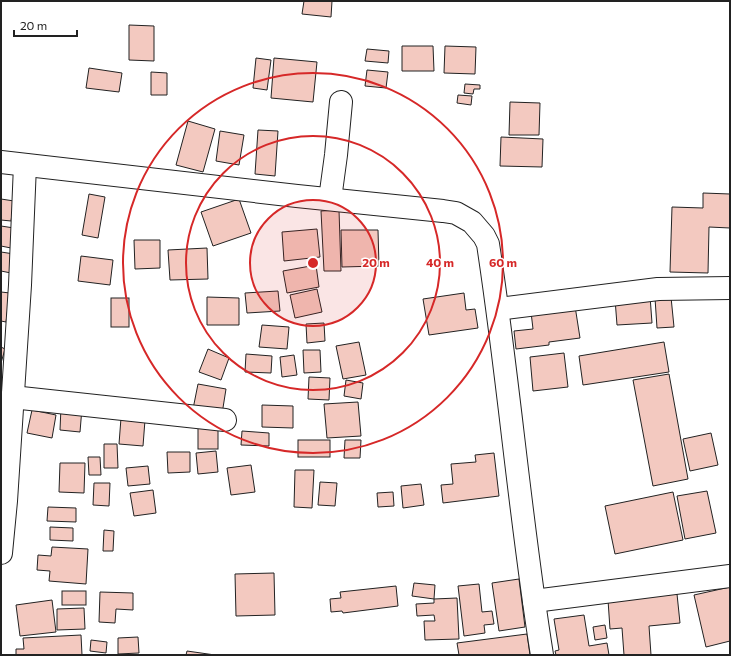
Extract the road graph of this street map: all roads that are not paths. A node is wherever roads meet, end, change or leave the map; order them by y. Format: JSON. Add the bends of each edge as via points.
{"nodes":[{"id":1,"x":341,"y":102,"type":"dead end"},
{"id":2,"x":1,"y":162,"type":"edge"},
{"id":3,"x":25,"y":165,"type":"junction"},
{"id":4,"x":330,"y":199,"type":"junction"},
{"id":5,"x":730,"y":288,"type":"edge"},
{"id":6,"x":498,"y":309,"type":"junction"},
{"id":7,"x":12,"y":397,"type":"junction"},
{"id":8,"x":225,"y":420,"type":"dead end"},
{"id":9,"x":1,"y":553,"type":"edge"},
{"id":10,"x":730,"y":576,"type":"edge"},
{"id":11,"x":534,"y":601,"type":"junction"},
{"id":12,"x":542,"y":655,"type":"edge"}],
"edges":[{"from":1,"to":4,"type":"street"},
{"from":2,"to":3,"type":"street"},
{"from":3,"to":4,"type":"street"},
{"from":3,"to":7,"type":"street"},
{"from":4,"to":6,"type":"street","via":[[456,213],[472,222],[488,244]]},
{"from":5,"to":6,"type":"street","via":[[658,288]]},
{"from":6,"to":11,"type":"street"},
{"from":7,"to":8,"type":"street"},
{"from":7,"to":9,"type":"street"},
{"from":10,"to":11,"type":"street"},
{"from":11,"to":12,"type":"street"}]}
